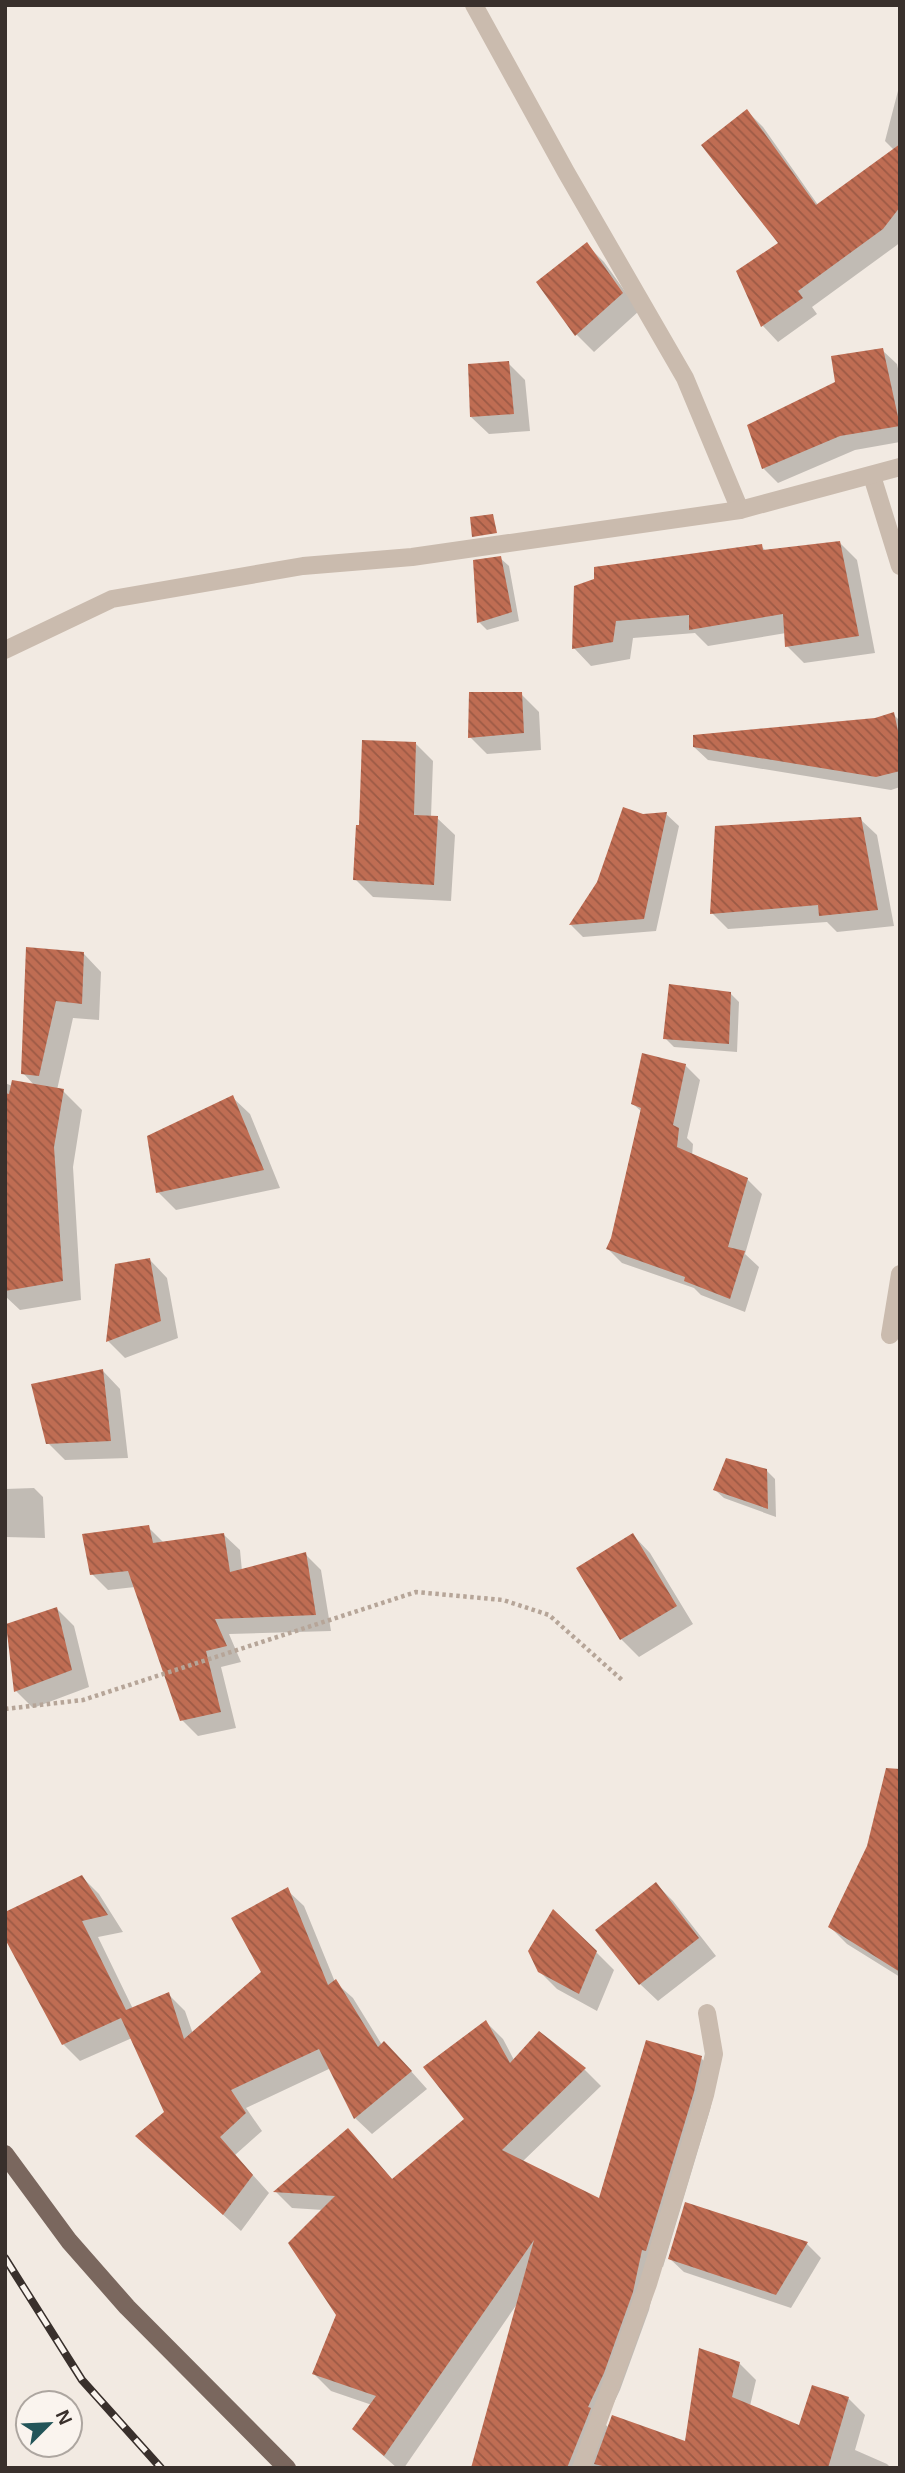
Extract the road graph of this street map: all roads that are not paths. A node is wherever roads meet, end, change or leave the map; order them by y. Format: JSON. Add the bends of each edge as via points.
{"nodes":[{"id":1,"x":474,"y":5,"type":"edge"},
{"id":2,"x":900,"y":467,"type":"edge"},
{"id":3,"x":872,"y":476,"type":"junction"},
{"id":4,"x":740,"y":510,"type":"junction"},
{"id":5,"x":900,"y":566,"type":"edge"},
{"id":6,"x":5,"y":650,"type":"edge"},
{"id":7,"x":900,"y":1274,"type":"edge"},
{"id":8,"x":890,"y":1335,"type":"dead end"},
{"id":9,"x":707,"y":2013,"type":"dead end"},
{"id":10,"x":5,"y":2154,"type":"edge"},
{"id":11,"x":287,"y":2468,"type":"edge"},
{"id":12,"x":581,"y":2468,"type":"edge"}],
"edges":[{"from":1,"to":4,"type":"street","via":[[685,378]]},
{"from":2,"to":3,"type":"street"},
{"from":3,"to":4,"type":"street"},
{"from":3,"to":5,"type":"street"},
{"from":4,"to":6,"type":"street","via":[[412,557],[303,566],[113,599]]},
{"from":7,"to":8,"type":"street"},
{"from":9,"to":12,"type":"street","via":[[714,2054],[705,2095],[648,2284]]},
{"from":10,"to":11,"type":"main road","via":[[69,2241],[127,2307]]}]}
